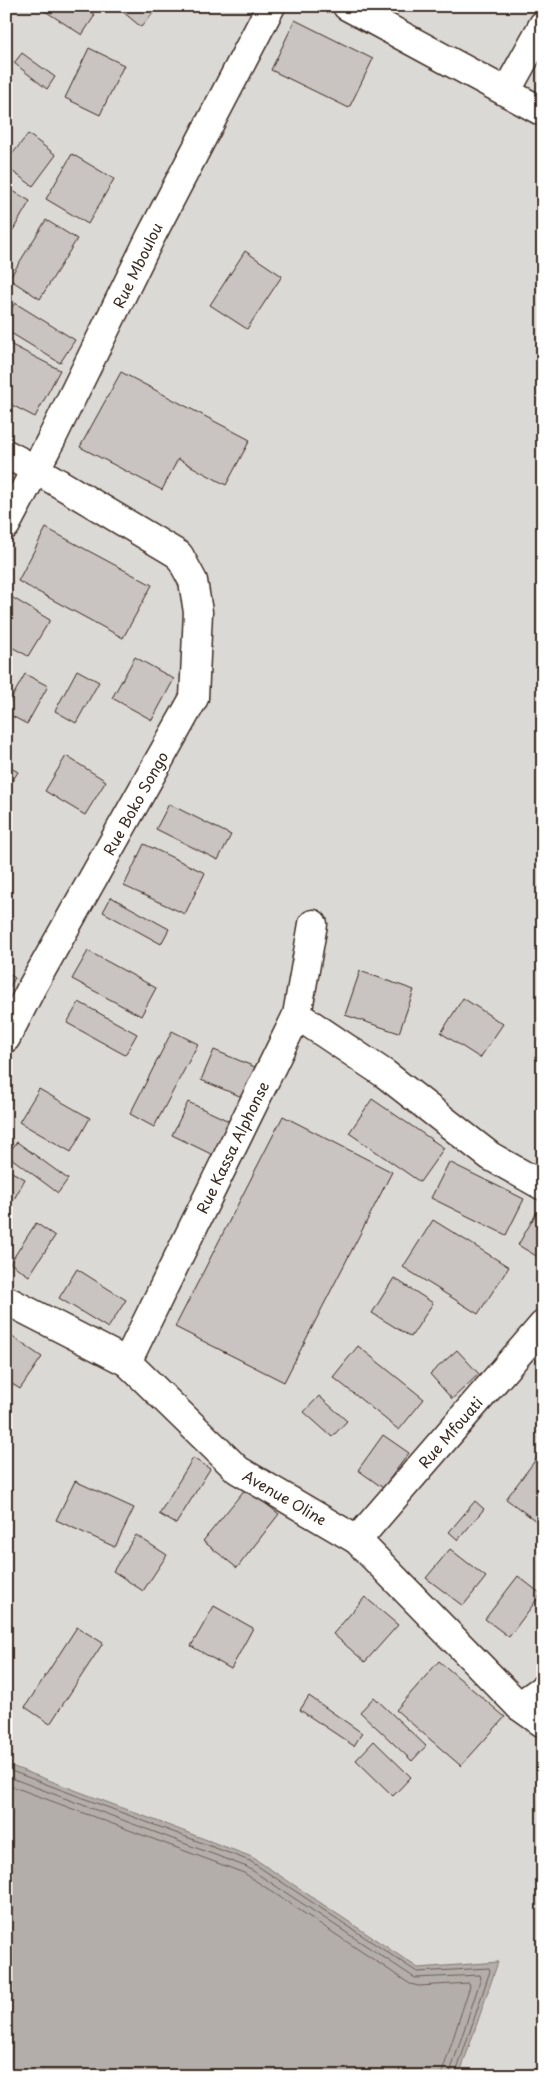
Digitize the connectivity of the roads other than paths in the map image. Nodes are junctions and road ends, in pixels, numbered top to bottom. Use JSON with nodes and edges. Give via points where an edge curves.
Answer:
{"nodes":[{"id":1,"x":271,"y":6,"type":"edge"},
{"id":2,"x":347,"y":6,"type":"edge"},
{"id":3,"x":543,"y":25,"type":"edge"},
{"id":4,"x":506,"y":92,"type":"junction"},
{"id":5,"x":543,"y":112,"type":"edge"},
{"id":6,"x":6,"y":454,"type":"edge"},
{"id":7,"x":35,"y":469,"type":"junction"},
{"id":8,"x":6,"y":525,"type":"edge"},
{"id":9,"x":313,"y":924,"type":"dead end"},
{"id":10,"x":297,"y":1015,"type":"junction"},
{"id":11,"x":6,"y":1038,"type":"edge"},
{"id":12,"x":543,"y":1186,"type":"edge"},
{"id":13,"x":6,"y":1300,"type":"edge"},
{"id":14,"x":543,"y":1325,"type":"edge"},
{"id":15,"x":128,"y":1362,"type":"junction"},
{"id":16,"x":357,"y":1540,"type":"junction"},
{"id":17,"x":543,"y":1689,"type":"edge"},
{"id":18,"x":519,"y":1706,"type":"junction"},
{"id":19,"x":543,"y":1723,"type":"edge"}],
"edges":[{"from":1,"to":7,"type":"street","name":"Rue Mboulou"},
{"from":2,"to":4,"type":"street"},
{"from":3,"to":4,"type":"street"},
{"from":4,"to":5,"type":"street"},
{"from":6,"to":7,"type":"street"},
{"from":7,"to":8,"type":"street","name":"Rue Mboulou"},
{"from":7,"to":11,"type":"street","name":"Rue Boko Songo","via":[[178,555],[193,581],[198,612],[194,698]]},
{"from":9,"to":10,"type":"street","name":"Rue Kassa Alphonse"},
{"from":10,"to":12,"type":"street","via":[[385,1074],[490,1156]]},
{"from":10,"to":15,"type":"street","name":"Rue Kassa Alphonse"},
{"from":13,"to":15,"type":"street","name":"Avenue Oline"},
{"from":14,"to":16,"type":"street","name":"Rue Mfouati"},
{"from":15,"to":16,"type":"street","name":"Avenue Oline","via":[[238,1470]]},
{"from":16,"to":18,"type":"street","name":"Avenue Oline"},
{"from":17,"to":18,"type":"street"},
{"from":18,"to":19,"type":"street","name":"Avenue Oline"}]}
